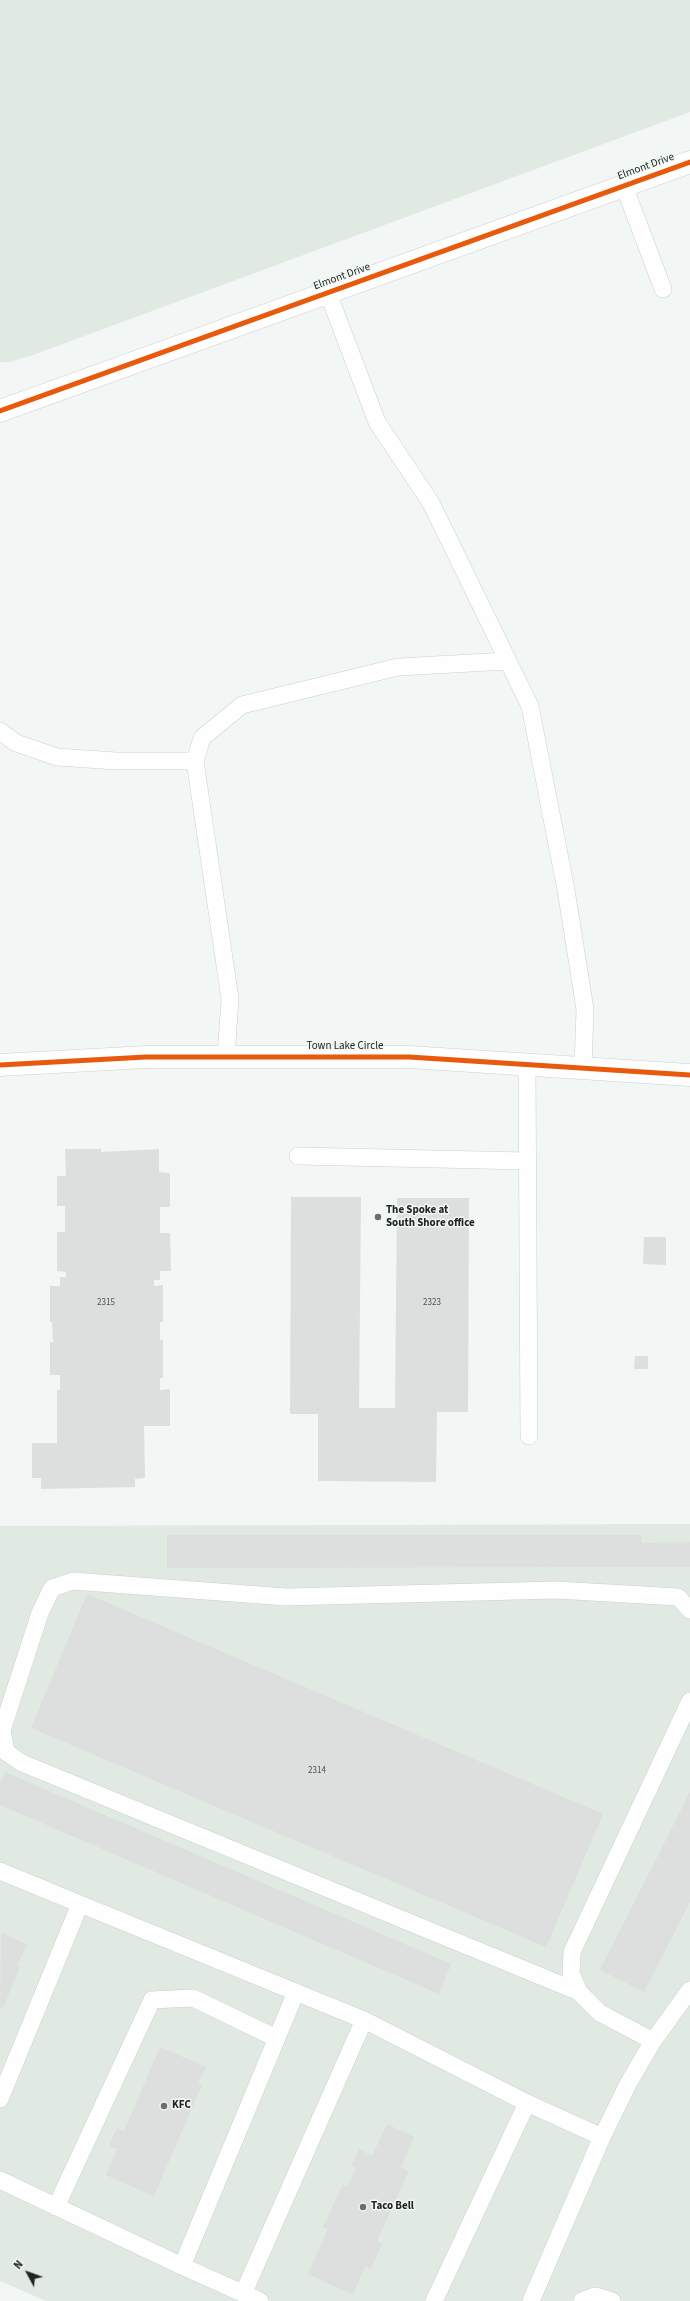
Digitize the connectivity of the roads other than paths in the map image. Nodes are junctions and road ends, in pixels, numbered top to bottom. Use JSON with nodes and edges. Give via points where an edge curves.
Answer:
{"nodes":[{"id":1,"x":690,"y":162,"type":"edge"},
{"id":2,"x":624,"y":186,"type":"junction"},
{"id":3,"x":663,"y":289,"type":"dead end"},
{"id":4,"x":328,"y":293,"type":"junction"},
{"id":5,"x":0,"y":412,"type":"edge"},
{"id":6,"x":508,"y":660,"type":"junction"},
{"id":7,"x":0,"y":731,"type":"edge"},
{"id":8,"x":195,"y":760,"type":"junction"},
{"id":9,"x":226,"y":1057,"type":"junction"},
{"id":10,"x":0,"y":1065,"type":"edge"},
{"id":11,"x":527,"y":1066,"type":"junction"},
{"id":12,"x":583,"y":1068,"type":"junction"},
{"id":13,"x":690,"y":1075,"type":"edge"},
{"id":14,"x":298,"y":1156,"type":"dead end"},
{"id":15,"x":527,"y":1161,"type":"junction"},
{"id":16,"x":529,"y":1436,"type":"dead end"},
{"id":17,"x":690,"y":1610,"type":"edge"},
{"id":18,"x":690,"y":1701,"type":"edge"},
{"id":19,"x":3,"y":1752,"type":"edge"},
{"id":20,"x":0,"y":1870,"type":"edge"},
{"id":21,"x":80,"y":1904,"type":"junction"},
{"id":22,"x":296,"y":1992,"type":"junction"},
{"id":23,"x":579,"y":1992,"type":"junction"},
{"id":24,"x":689,"y":1992,"type":"edge"},
{"id":25,"x":364,"y":2020,"type":"junction"},
{"id":26,"x":276,"y":2038,"type":"junction"},
{"id":27,"x":653,"y":2041,"type":"junction"},
{"id":28,"x":0,"y":2099,"type":"edge"},
{"id":29,"x":527,"y":2103,"type":"junction"},
{"id":30,"x":602,"y":2137,"type":"junction"},
{"id":31,"x":0,"y":2180,"type":"edge"},
{"id":32,"x":56,"y":2207,"type":"junction"},
{"id":33,"x":182,"y":2266,"type":"junction"},
{"id":34,"x":244,"y":2294,"type":"junction"},
{"id":35,"x":260,"y":2301,"type":"edge"},
{"id":36,"x":434,"y":2301,"type":"edge"},
{"id":37,"x":531,"y":2301,"type":"edge"},
{"id":38,"x":582,"y":2301,"type":"edge"},
{"id":39,"x":612,"y":2301,"type":"edge"}],
"edges":[{"from":1,"to":2,"type":"street","name":"Elmont Drive"},
{"from":2,"to":3,"type":"lane"},
{"from":2,"to":4,"type":"street","name":"Elmont Drive"},
{"from":4,"to":5,"type":"street","name":"Elmont Drive"},
{"from":4,"to":6,"type":"lane","via":[[377,422],[431,503]]},
{"from":6,"to":8,"type":"lane","via":[[398,666],[242,705],[202,738]]},
{"from":6,"to":12,"type":"lane","via":[[530,706],[566,890],[586,1009]]},
{"from":7,"to":8,"type":"lane","via":[[16,743],[57,757],[116,761]]},
{"from":8,"to":9,"type":"lane","via":[[230,999]]},
{"from":9,"to":10,"type":"street","name":"Town Lake Circle","via":[[146,1057]]},
{"from":9,"to":11,"type":"street","name":"Town Lake Circle","via":[[409,1057]]},
{"from":11,"to":12,"type":"street","name":"Town Lake Circle"},
{"from":11,"to":15,"type":"lane"},
{"from":12,"to":13,"type":"street","name":"Town Lake Circle"},
{"from":14,"to":15,"type":"lane"},
{"from":15,"to":16,"type":"lane"},
{"from":17,"to":19,"type":"lane","via":[[678,1597],[556,1590],[286,1597],[73,1581],[52,1588],[40,1613],[2,1730]]},
{"from":18,"to":23,"type":"lane","via":[[572,1952],[571,1973]]},
{"from":19,"to":23,"type":"lane","via":[[22,1763]]},
{"from":20,"to":21,"type":"lane"},
{"from":21,"to":22,"type":"lane"},
{"from":21,"to":28,"type":"lane"},
{"from":22,"to":25,"type":"lane"},
{"from":22,"to":26,"type":"lane"},
{"from":23,"to":27,"type":"lane","via":[[600,2013]]},
{"from":24,"to":27,"type":"lane"},
{"from":25,"to":29,"type":"lane"},
{"from":25,"to":34,"type":"lane"},
{"from":26,"to":32,"type":"lane","via":[[193,1998],[152,2000]]},
{"from":26,"to":33,"type":"lane"},
{"from":27,"to":30,"type":"lane"},
{"from":29,"to":30,"type":"lane"},
{"from":29,"to":36,"type":"lane"},
{"from":30,"to":37,"type":"lane"},
{"from":31,"to":32,"type":"lane"},
{"from":32,"to":33,"type":"lane"},
{"from":33,"to":34,"type":"lane"},
{"from":34,"to":35,"type":"lane"},
{"from":38,"to":39,"type":"lane","via":[[595,2296]]}]}
